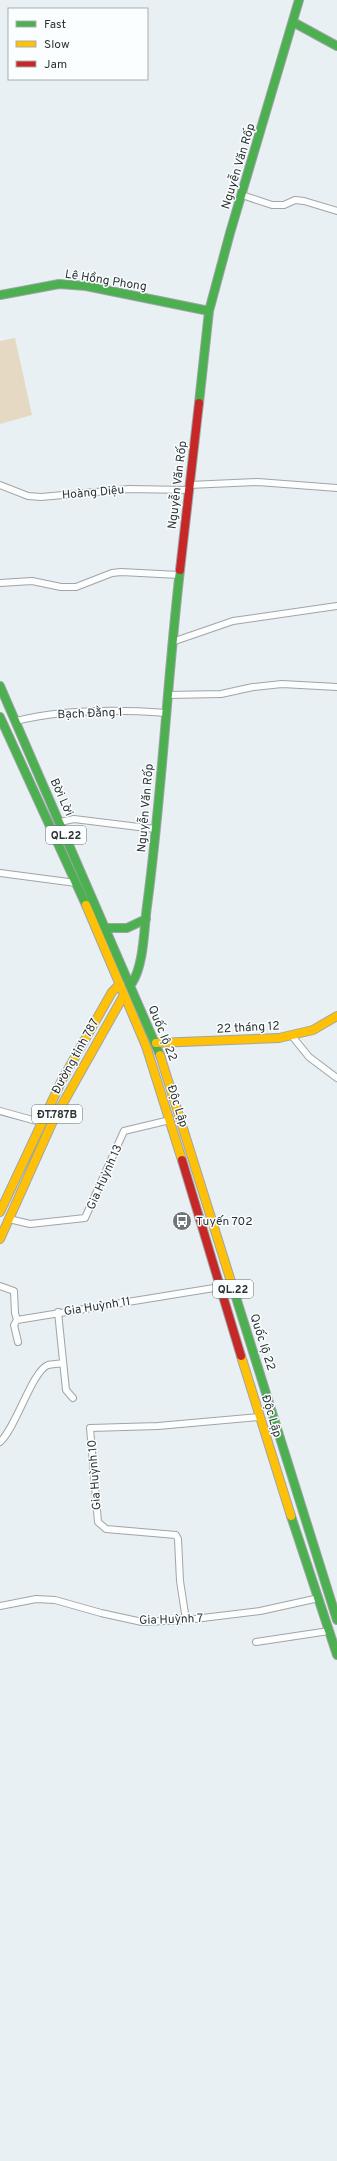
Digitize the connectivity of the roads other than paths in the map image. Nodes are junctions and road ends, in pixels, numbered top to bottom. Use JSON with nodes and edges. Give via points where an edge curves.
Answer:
{"nodes":[{"id":1,"x":299,"y":0,"type":"edge"},
{"id":2,"x":293,"y":22,"type":"junction"},
{"id":3,"x":337,"y":46,"type":"edge"},
{"id":4,"x":242,"y":195,"type":"junction"},
{"id":5,"x":337,"y":211,"type":"edge"},
{"id":6,"x":0,"y":295,"type":"edge"},
{"id":7,"x":209,"y":311,"type":"junction"},
{"id":8,"x":0,"y":485,"type":"edge"},
{"id":9,"x":188,"y":487,"type":"junction"},
{"id":10,"x":337,"y":488,"type":"edge"},
{"id":11,"x":179,"y":575,"type":"junction"},
{"id":12,"x":0,"y":583,"type":"edge"},
{"id":13,"x":337,"y":606,"type":"edge"},
{"id":14,"x":172,"y":642,"type":"junction"},
{"id":15,"x":0,"y":686,"type":"edge"},
{"id":16,"x":337,"y":687,"type":"edge"},
{"id":17,"x":168,"y":695,"type":"junction"},
{"id":18,"x":166,"y":713,"type":"junction"},
{"id":19,"x":0,"y":717,"type":"edge"},
{"id":20,"x":16,"y":721,"type":"junction"},
{"id":21,"x":60,"y":822,"type":"junction"},
{"id":22,"x":155,"y":829,"type":"junction"},
{"id":23,"x":0,"y":873,"type":"edge"},
{"id":24,"x":76,"y":884,"type":"junction"},
{"id":25,"x":146,"y":919,"type":"junction"},
{"id":26,"x":107,"y":928,"type":"junction"},
{"id":27,"x":120,"y":984,"type":"junction"},
{"id":28,"x":132,"y":984,"type":"junction"},
{"id":29,"x":124,"y":994,"type":"junction"},
{"id":30,"x":337,"y":1016,"type":"edge"},
{"id":31,"x":292,"y":1036,"type":"junction"},
{"id":32,"x":156,"y":1043,"type":"junction"},
{"id":33,"x":146,"y":1046,"type":"junction"},
{"id":34,"x":337,"y":1078,"type":"edge"},
{"id":35,"x":0,"y":1111,"type":"edge"},
{"id":36,"x":170,"y":1120,"type":"junction"},
{"id":37,"x":40,"y":1122,"type":"junction"},
{"id":38,"x":0,"y":1212,"type":"edge"},
{"id":39,"x":9,"y":1219,"type":"junction"},
{"id":40,"x":0,"y":1239,"type":"edge"},
{"id":41,"x":0,"y":1286,"type":"edge"},
{"id":42,"x":220,"y":1287,"type":"junction"},
{"id":43,"x":58,"y":1312,"type":"junction"},
{"id":44,"x":17,"y":1320,"type":"junction"},
{"id":45,"x":18,"y":1342,"type":"dead end"},
{"id":46,"x":63,"y":1363,"type":"junction"},
{"id":47,"x":73,"y":1398,"type":"dead end"},
{"id":48,"x":259,"y":1417,"type":"junction"},
{"id":49,"x":0,"y":1442,"type":"edge"},
{"id":50,"x":329,"y":1596,"type":"junction"},
{"id":51,"x":319,"y":1598,"type":"junction"},
{"id":52,"x":0,"y":1606,"type":"edge"},
{"id":53,"x":186,"y":1620,"type":"junction"},
{"id":54,"x":337,"y":1620,"type":"edge"},
{"id":55,"x":329,"y":1631,"type":"junction"},
{"id":56,"x":256,"y":1642,"type":"dead end"},
{"id":57,"x":337,"y":1655,"type":"edge"}],
"edges":[{"from":1,"to":2,"type":"main road","name":"Nguyễn Văn Rốp"},
{"from":2,"to":3,"type":"main road"},
{"from":2,"to":4,"type":"main road","name":"Nguyễn Văn Rốp"},
{"from":4,"to":5,"type":"street","via":[[272,205],[295,200]]},
{"from":4,"to":7,"type":"main road","name":"Nguyễn Văn Rốp"},
{"from":6,"to":7,"type":"main road","name":"Lê Hồng Phong","via":[[60,284],[86,286]]},
{"from":7,"to":9,"type":"main road","name":"Nguyễn Văn Rốp"},
{"from":8,"to":9,"type":"street","name":"Hoàng Diệu","via":[[28,496],[41,497],[129,488]]},
{"from":9,"to":10,"type":"street","name":"Hoàng Diệu","via":[[258,482]]},
{"from":9,"to":11,"type":"main road","name":"Nguyễn Văn Rốp"},
{"from":11,"to":12,"type":"street","via":[[121,572],[76,587],[61,587],[32,581]]},
{"from":11,"to":14,"type":"main road","name":"Nguyễn Văn Rốp"},
{"from":13,"to":14,"type":"street","via":[[233,621]]},
{"from":14,"to":17,"type":"main road","name":"Nguyễn Văn Rốp"},
{"from":15,"to":20,"type":"main road","name":"Bời Lời","number":"QL.22"},
{"from":16,"to":17,"type":"street","via":[[282,684],[221,694]]},
{"from":17,"to":18,"type":"main road","name":"Nguyễn Văn Rốp"},
{"from":18,"to":20,"type":"street","name":"Bạch Đằng 1","via":[[42,714]]},
{"from":18,"to":22,"type":"main road","name":"Nguyễn Văn Rốp"},
{"from":19,"to":24,"type":"main road","name":"Bời Lời","number":"QL.22"},
{"from":20,"to":21,"type":"main road","name":"Bời Lời","number":"QL.22"},
{"from":21,"to":22,"type":"street","via":[[74,819]]},
{"from":21,"to":26,"type":"main road","name":"Bời Lời","number":"QL.22"},
{"from":22,"to":25,"type":"main road","name":"Nguyễn Văn Rốp"},
{"from":23,"to":24,"type":"street"},
{"from":24,"to":27,"type":"main road","name":"Bời Lời","number":"QL.22"},
{"from":25,"to":26,"type":"main road","via":[[135,927],[123,930]]},
{"from":25,"to":28,"type":"main road","name":"Nguyễn Văn Rốp","via":[[136,977]]},
{"from":26,"to":28,"type":"main road","name":"Bời Lời","number":"QL.22"},
{"from":27,"to":28,"type":"main road"},
{"from":27,"to":29,"type":"main road","name":"Bời Lời","number":"QL.22"},
{"from":27,"to":37,"type":"main road","name":"Đường tỉnh 787","number":"ĐT.787B","via":[[112,992]]},
{"from":28,"to":29,"type":"main road","name":"Đường tỉnh 787"},
{"from":28,"to":32,"type":"main road","name":"Quốc lộ 22","number":"QL.22"},
{"from":29,"to":33,"type":"main road","name":"Quốc lộ 22","number":"QL.22"},
{"from":29,"to":39,"type":"main road","name":"Đường tỉnh 787","number":"ĐT.787B","via":[[62,1103]]},
{"from":30,"to":31,"type":"main road","name":"22 tháng 12","via":[[313,1030]]},
{"from":31,"to":32,"type":"main road","name":"22 tháng 12"},
{"from":31,"to":34,"type":"street","via":[[309,1057]]},
{"from":32,"to":33,"type":"main road","name":"22 tháng 12"},
{"from":32,"to":50,"type":"main road","name":"Quốc lộ 22","number":"QL.22"},
{"from":33,"to":36,"type":"main road","name":"Độc Lập","number":"QL.22"},
{"from":35,"to":37,"type":"street"},
{"from":36,"to":39,"type":"street","name":"Gia Huỳnh 13","via":[[124,1131],[85,1218],[30,1224]]},
{"from":36,"to":42,"type":"main road","name":"Độc Lập","number":"QL.22"},
{"from":37,"to":38,"type":"main road","name":"Đường tỉnh 787","number":"ĐT.787B"},
{"from":39,"to":40,"type":"main road","name":"Đường tỉnh 787","number":"ĐT.787B"},
{"from":41,"to":44,"type":"street","via":[[14,1291],[14,1313]]},
{"from":42,"to":43,"type":"street","name":"Gia Huỳnh 11"},
{"from":42,"to":48,"type":"main road","name":"Độc Lập","number":"QL.22"},
{"from":43,"to":44,"type":"street","name":"Gia Huỳnh 11"},
{"from":43,"to":46,"type":"street"},
{"from":44,"to":45,"type":"street","via":[[14,1325]]},
{"from":46,"to":47,"type":"street","via":[[66,1390]]},
{"from":46,"to":49,"type":"street","via":[[43,1369],[8,1434]]},
{"from":48,"to":51,"type":"main road","name":"Độc Lập","number":"QL.22"},
{"from":48,"to":53,"type":"street","name":"Gia Huỳnh 10","via":[[158,1426],[90,1428],[98,1522],[106,1529],[176,1535]]},
{"from":50,"to":51,"type":"main road"},
{"from":50,"to":54,"type":"main road","number":"QL.22"},
{"from":51,"to":53,"type":"street","name":"Gia Huỳnh 7","via":[[260,1610]]},
{"from":51,"to":55,"type":"main road","name":"Độc Lập","number":"QL.22"},
{"from":52,"to":53,"type":"street","name":"Gia Huỳnh 7","via":[[36,1599],[55,1600],[142,1622]]},
{"from":55,"to":56,"type":"street"},
{"from":55,"to":57,"type":"main road","name":"Độc Lập","number":"QL.22"}]}
